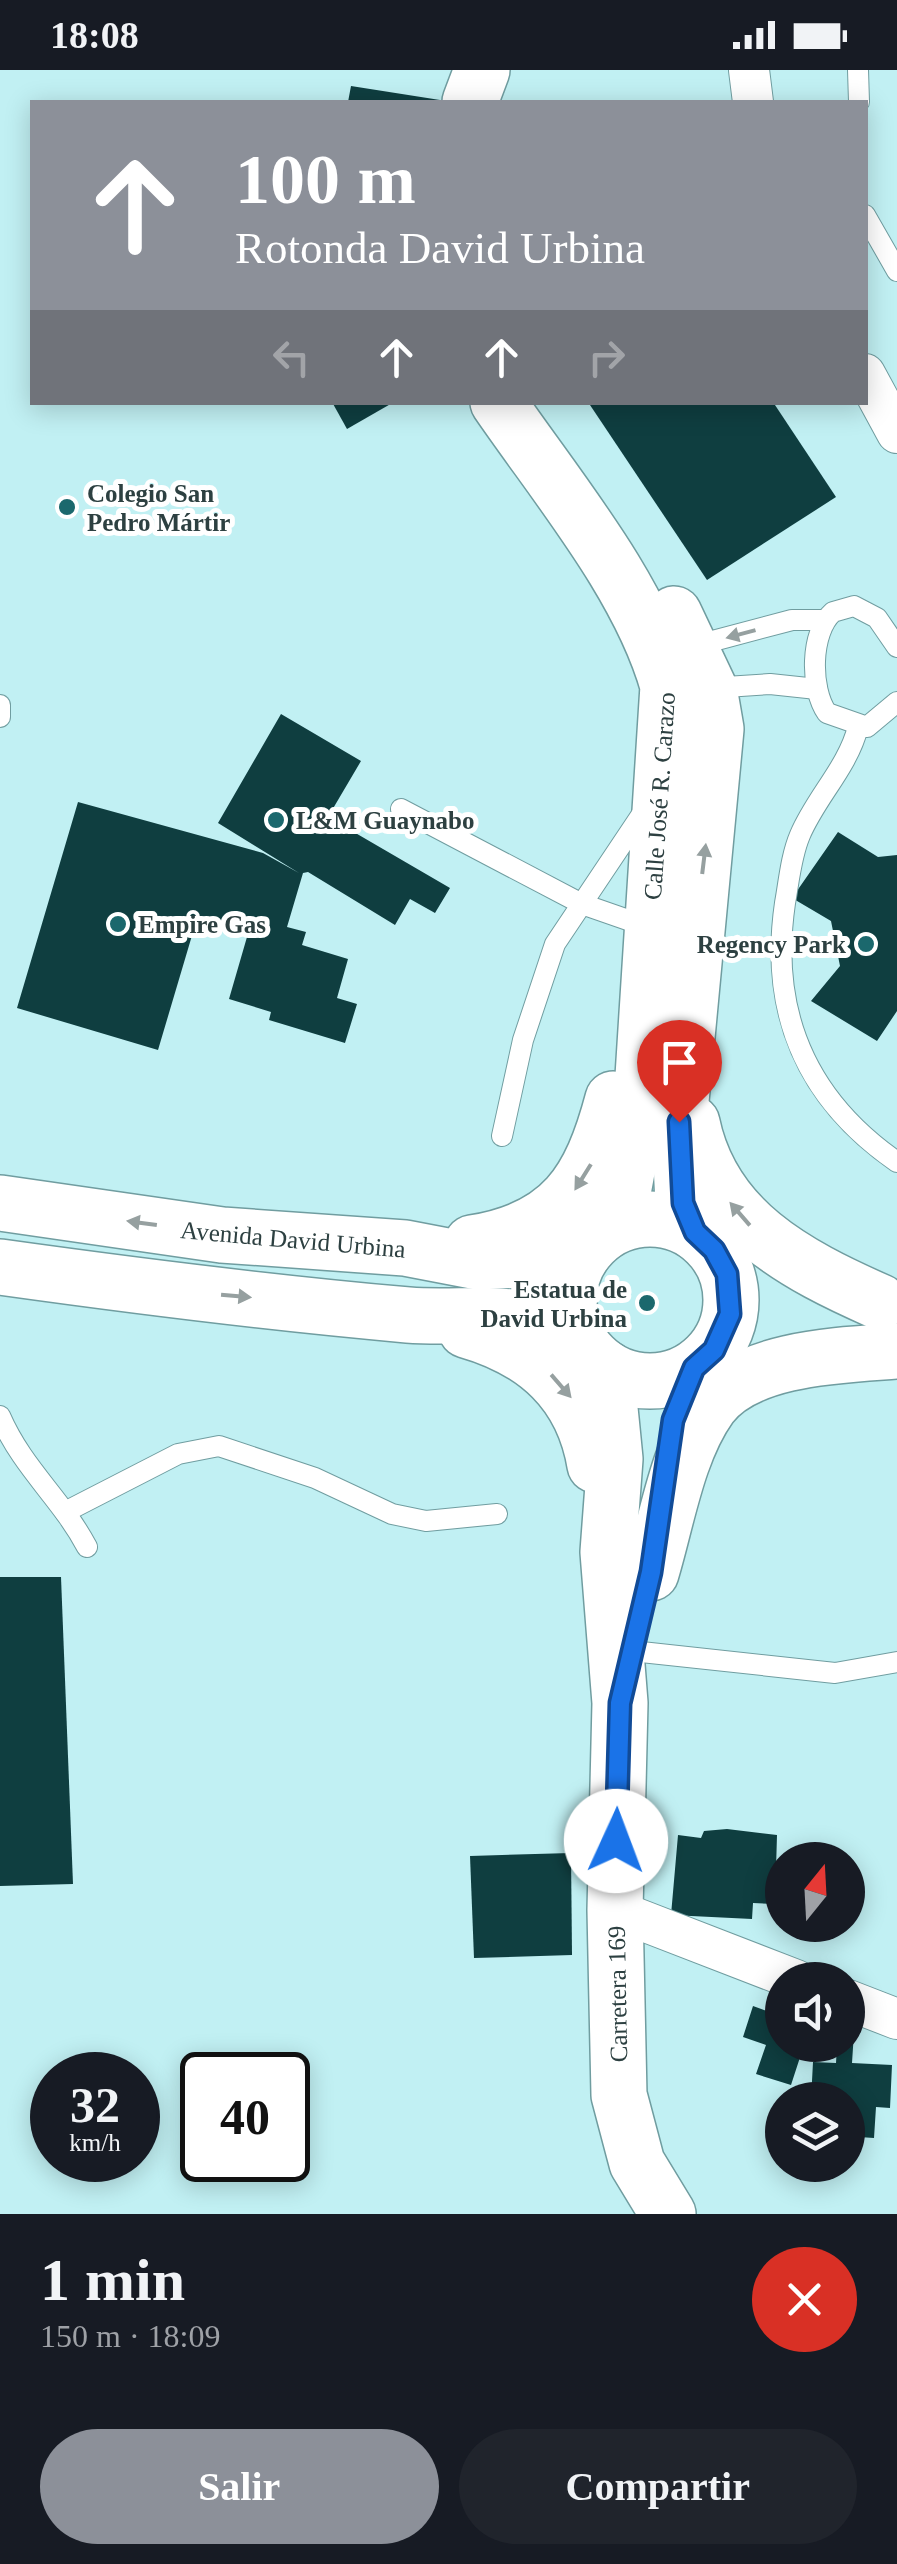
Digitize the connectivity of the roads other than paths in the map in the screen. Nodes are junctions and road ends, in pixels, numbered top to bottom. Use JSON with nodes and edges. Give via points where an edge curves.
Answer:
{"nodes":[{"id":1,"x":482,"y":70,"type":"edge"},
{"id":2,"x":749,"y":70,"type":"edge"},
{"id":3,"x":858,"y":70,"type":"edge"},
{"id":4,"x":471,"y":100,"type":"edge"},
{"id":5,"x":753,"y":100,"type":"edge"},
{"id":6,"x":859,"y":100,"type":"edge"},
{"id":7,"x":868,"y":221,"type":"edge"},
{"id":8,"x":897,"y":271,"type":"edge"},
{"id":9,"x":868,"y":380,"type":"edge"},
{"id":10,"x":500,"y":405,"type":"edge"},
{"id":11,"x":538,"y":405,"type":"edge"},
{"id":12,"x":897,"y":434,"type":"edge"},
{"id":13,"x":824,"y":620,"type":"junction"},
{"id":14,"x":897,"y":646,"type":"edge"},
{"id":15,"x":683,"y":671,"type":"junction"},
{"id":16,"x":817,"y":688,"type":"junction"},
{"id":17,"x":897,"y":702,"type":"edge"},
{"id":18,"x":0,"y":705,"type":"edge"},
{"id":19,"x":0,"y":717,"type":"edge"},
{"id":20,"x":858,"y":727,"type":"junction"},
{"id":21,"x":664,"y":774,"type":"junction"},
{"id":22,"x":400,"y":809,"type":"dead end"},
{"id":23,"x":582,"y":904,"type":"junction"},
{"id":24,"x":673,"y":930,"type":"junction"},
{"id":25,"x":648,"y":986,"type":"junction"},
{"id":26,"x":682,"y":1077,"type":"junction"},
{"id":27,"x":502,"y":1136,"type":"dead end"},
{"id":28,"x":897,"y":1162,"type":"edge"},
{"id":29,"x":0,"y":1203,"type":"edge"},
{"id":30,"x":596,"y":1241,"type":"junction"},
{"id":31,"x":704,"y":1241,"type":"junction"},
{"id":32,"x":405,"y":1248,"type":"junction"},
{"id":33,"x":0,"y":1267,"type":"edge"},
{"id":34,"x":412,"y":1315,"type":"junction"},
{"id":35,"x":893,"y":1326,"type":"edge"},
{"id":36,"x":592,"y":1353,"type":"junction"},
{"id":37,"x":704,"y":1359,"type":"junction"},
{"id":38,"x":0,"y":1416,"type":"edge"},
{"id":39,"x":65,"y":1512,"type":"junction"},
{"id":40,"x":497,"y":1514,"type":"dead end"},
{"id":41,"x":87,"y":1547,"type":"dead end"},
{"id":42,"x":630,"y":1562,"type":"junction"},
{"id":43,"x":632,"y":1651,"type":"junction"},
{"id":44,"x":897,"y":1662,"type":"edge"},
{"id":45,"x":620,"y":1729,"type":"junction"},
{"id":46,"x":615,"y":1910,"type":"junction"},
{"id":47,"x":765,"y":1968,"type":"edge"},
{"id":48,"x":865,"y":2007,"type":"edge"},
{"id":49,"x":897,"y":2019,"type":"edge"},
{"id":50,"x":668,"y":2214,"type":"edge"}],
"edges":[{"from":1,"to":4,"type":"street"},
{"from":2,"to":5,"type":"street"},
{"from":3,"to":6,"type":"lane"},
{"from":7,"to":8,"type":"lane"},
{"from":9,"to":12,"type":"street"},
{"from":10,"to":15,"type":"street","name":"Calle José R. Carazo"},
{"from":11,"to":15,"type":"street","name":"Calle José R. Carazo","via":[[636,546]]},
{"from":13,"to":14,"type":"lane","via":[[844,608],[866,609]]},
{"from":13,"to":15,"type":"lane","one_way":true,"via":[[792,620]]},
{"from":13,"to":16,"type":"lane"},
{"from":15,"to":16,"type":"lane"},
{"from":15,"to":21,"type":"street","name":"Calle José R. Carazo"},
{"from":24,"to":15,"type":"street","name":"Calle José R. Carazo","one_way":true,"via":[[714,756]]},
{"from":16,"to":20,"type":"lane","via":[[826,713]]},
{"from":17,"to":20,"type":"lane","via":[[875,724]]},
{"from":18,"to":19,"type":"lane"},
{"from":20,"to":28,"type":"lane","via":[[852,749],[800,835],[780,973],[788,1017],[820,1085],[844,1121]]},
{"from":21,"to":23,"type":"lane"},
{"from":21,"to":24,"type":"street","name":"Calle José R. Carazo"},
{"from":22,"to":23,"type":"lane"},
{"from":23,"to":24,"type":"lane"},
{"from":23,"to":27,"type":"lane","via":[[555,944],[523,1040]]},
{"from":24,"to":25,"type":"street","name":"Calle José R. Carazo"},
{"from":24,"to":26,"type":"street","name":"Calle José R. Carazo"},
{"from":25,"to":30,"type":"street","name":"Calle José R. Carazo","via":[[642,1092],[622,1198]]},
{"from":25,"to":32,"type":"street","one_way":true,"via":[[594,1158],[566,1202],[544,1220],[491,1240]]},
{"from":26,"to":31,"type":"street","name":"Calle José R. Carazo","via":[[678,1166],[683,1203]]},
{"from":35,"to":26,"type":"street","one_way":true,"via":[[762,1238],[734,1208],[698,1151]]},
{"from":32,"to":29,"type":"street","name":"Avenida David Urbina","one_way":true,"via":[[222,1235]]},
{"from":30,"to":31,"type":"street","via":[[643,1219],[670,1222]]},
{"from":30,"to":32,"type":"street","name":"Avenida David Urbina","via":[[544,1259],[478,1262]]},
{"from":30,"to":36,"type":"street","via":[[570,1286],[570,1313]]},
{"from":31,"to":35,"type":"street","via":[[796,1297]]},
{"from":31,"to":37,"type":"street","via":[[727,1274],[732,1300],[727,1326]]},
{"from":33,"to":34,"type":"street","one_way":true},
{"from":34,"to":36,"type":"street","via":[[478,1312],[533,1320]]},
{"from":34,"to":42,"type":"street","one_way":true,"via":[[501,1343],[559,1380],[586,1430]]},
{"from":35,"to":37,"type":"street","via":[[806,1336]]},
{"from":35,"to":42,"type":"street","via":[[778,1366],[712,1404]]},
{"from":36,"to":37,"type":"street","via":[[643,1381],[670,1378]]},
{"from":36,"to":42,"type":"street","name":"Carretera 169"},
{"from":37,"to":42,"type":"street","name":"Carretera 169","via":[[673,1420]]},
{"from":38,"to":39,"type":"lane","via":[[16,1454]]},
{"from":39,"to":40,"type":"lane","via":[[178,1454],[219,1446],[392,1514],[426,1522]]},
{"from":39,"to":41,"type":"lane"},
{"from":42,"to":43,"type":"street","name":"Carretera 169"},
{"from":42,"to":45,"type":"street","name":"Carretera 169"},
{"from":43,"to":44,"type":"lane","via":[[835,1673]]},
{"from":43,"to":45,"type":"street","name":"Carretera 169"},
{"from":45,"to":46,"type":"street","name":"Carretera 169"},
{"from":46,"to":47,"type":"street"},
{"from":46,"to":50,"type":"street","name":"Carretera 169","via":[[619,2095],[638,2163]]},
{"from":48,"to":49,"type":"street"}]}
